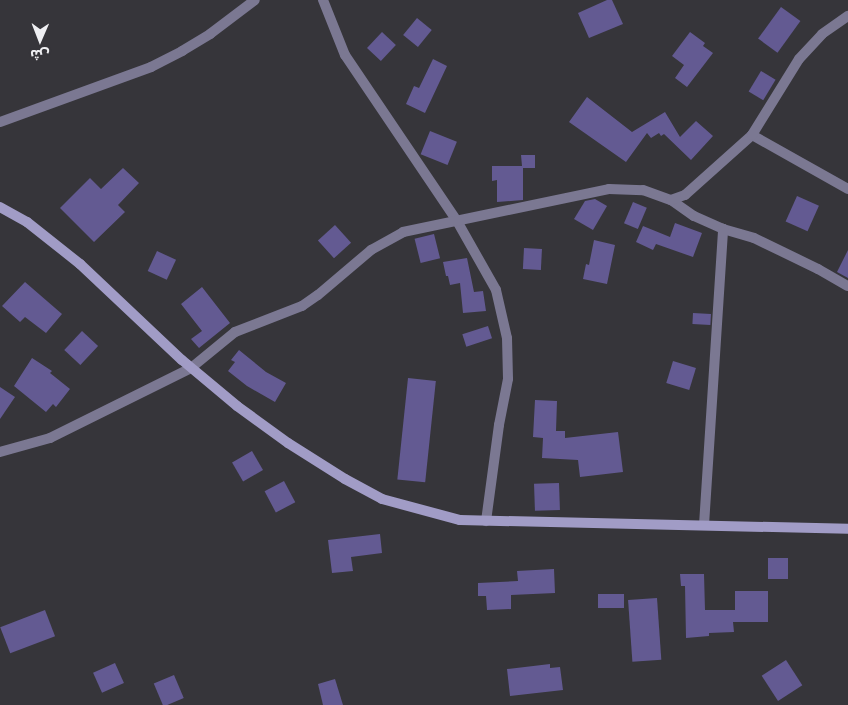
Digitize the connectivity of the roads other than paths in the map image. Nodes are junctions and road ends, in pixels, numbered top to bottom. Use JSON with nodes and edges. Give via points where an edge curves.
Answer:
{"nodes":[{"id":1,"x":255,"y":0,"type":"edge"},
{"id":2,"x":323,"y":0,"type":"edge"},
{"id":3,"x":848,"y":16,"type":"edge"},
{"id":4,"x":0,"y":122,"type":"edge"},
{"id":5,"x":752,"y":135,"type":"junction"},
{"id":6,"x":848,"y":189,"type":"edge"},
{"id":7,"x":671,"y":200,"type":"junction"},
{"id":8,"x":0,"y":207,"type":"edge"},
{"id":9,"x":457,"y":221,"type":"junction"},
{"id":10,"x":723,"y":229,"type":"junction"},
{"id":11,"x":848,"y":286,"type":"edge"},
{"id":12,"x":191,"y":368,"type":"junction"},
{"id":13,"x":0,"y":452,"type":"edge"},
{"id":14,"x":486,"y":521,"type":"junction"},
{"id":15,"x":704,"y":525,"type":"junction"},
{"id":16,"x":848,"y":529,"type":"edge"}],
"edges":[{"from":1,"to":4,"type":"street","via":[[210,34],[151,67]]},
{"from":2,"to":9,"type":"street","via":[[345,54]]},
{"from":3,"to":5,"type":"street","via":[[822,34],[799,58]]},
{"from":5,"to":6,"type":"street"},
{"from":5,"to":7,"type":"street","via":[[686,195]]},
{"from":7,"to":9,"type":"street","via":[[643,190],[609,190]]},
{"from":7,"to":10,"type":"street","via":[[694,216]]},
{"from":8,"to":12,"type":"street","via":[[27,222],[80,264]]},
{"from":9,"to":12,"type":"street","via":[[402,232],[385,240],[302,306],[235,332]]},
{"from":9,"to":14,"type":"street","via":[[496,290],[507,338],[508,379]]},
{"from":10,"to":11,"type":"street","via":[[754,238]]},
{"from":10,"to":15,"type":"street"},
{"from":12,"to":13,"type":"street","via":[[50,438]]},
{"from":12,"to":14,"type":"street","via":[[288,443],[382,499],[460,520]]},
{"from":14,"to":15,"type":"street"},
{"from":15,"to":16,"type":"street"}]}
